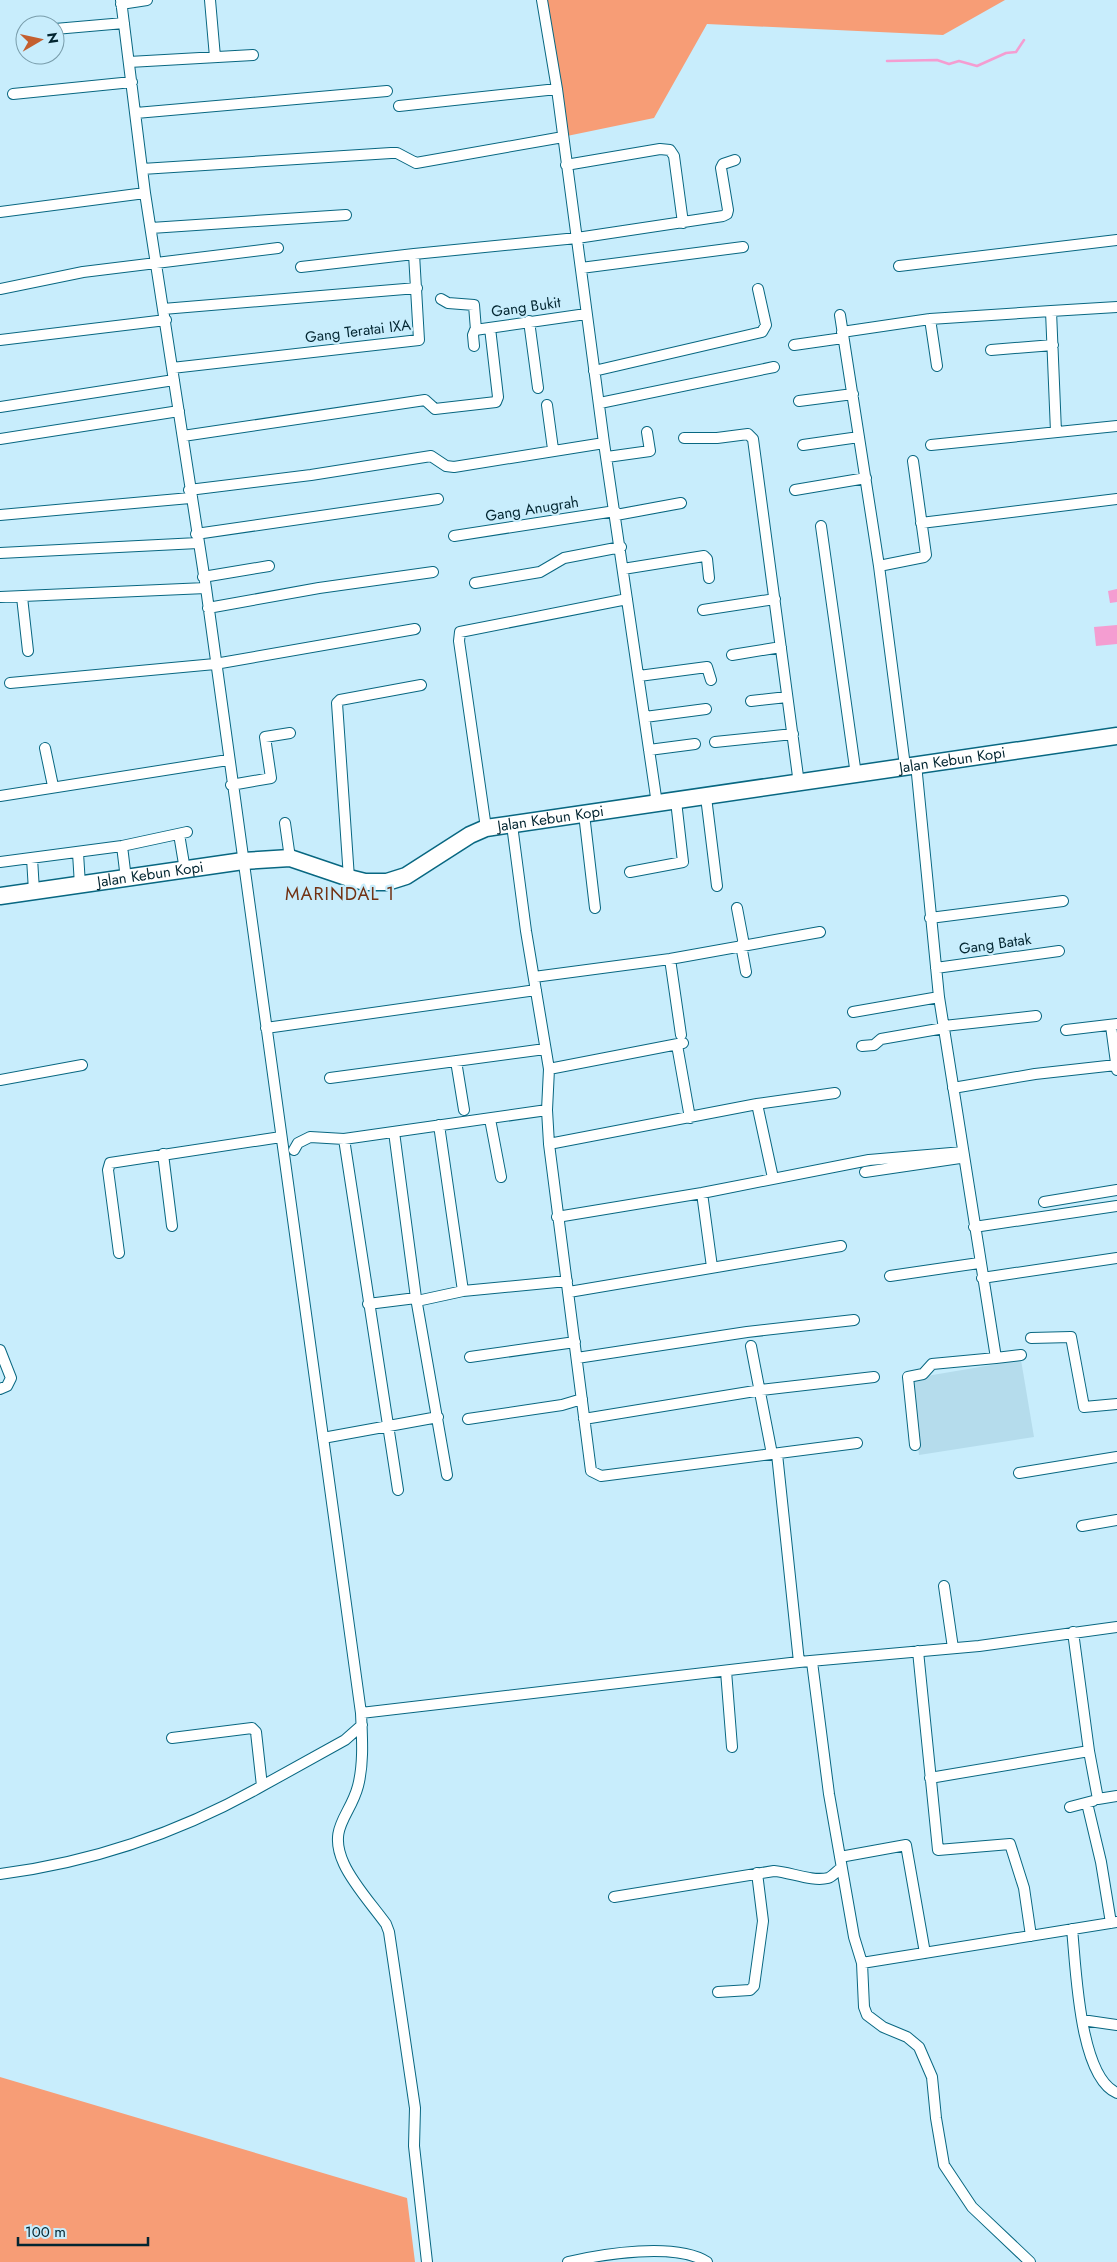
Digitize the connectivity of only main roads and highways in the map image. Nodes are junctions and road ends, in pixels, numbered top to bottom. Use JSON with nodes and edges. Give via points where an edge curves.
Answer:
{"nodes":[{"id":1,"x":1117,"y":736,"type":"edge"},
{"id":2,"x":0,"y":896,"type":"edge"}],
"edges":[{"from":1,"to":2,"type":"main road","name":"Jalan Kebun Kopi","via":[[486,828],[406,876],[387,882],[349,878],[290,858],[243,861]]}]}
